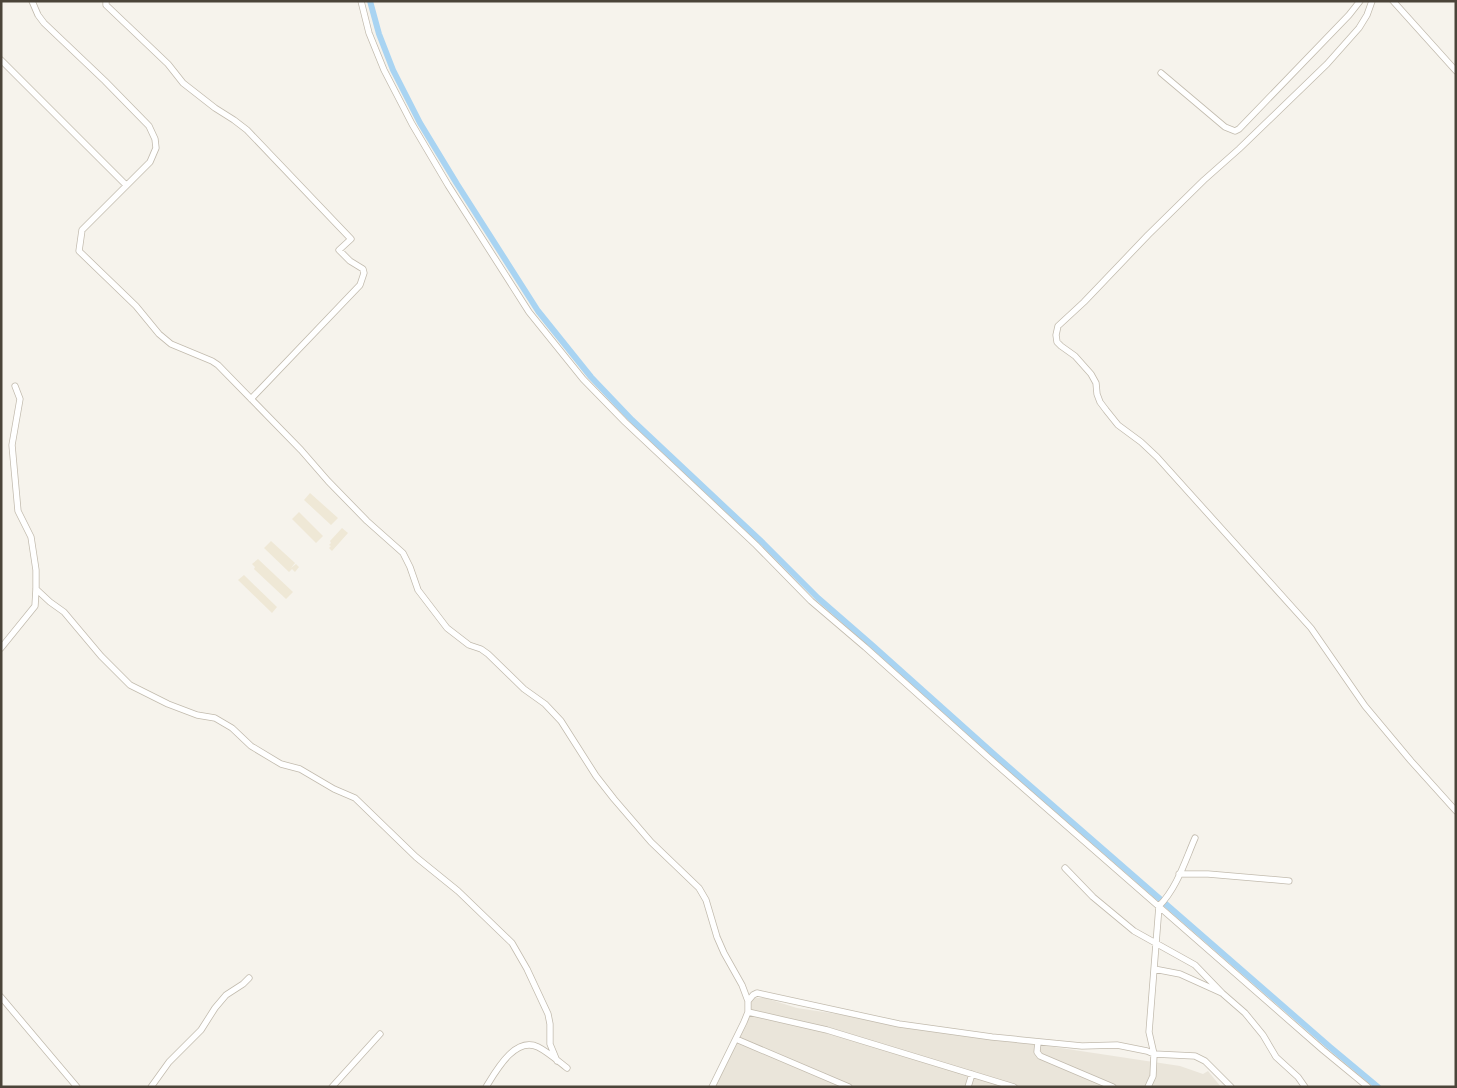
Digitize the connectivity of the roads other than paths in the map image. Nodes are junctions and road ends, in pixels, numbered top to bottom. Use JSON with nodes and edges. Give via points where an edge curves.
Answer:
{"nodes":[{"id":1,"x":32,"y":1,"type":"edge"},
{"id":2,"x":106,"y":1,"type":"edge"},
{"id":3,"x":361,"y":1,"type":"edge"},
{"id":4,"x":1360,"y":1,"type":"edge"},
{"id":5,"x":1372,"y":1,"type":"edge"},
{"id":6,"x":1393,"y":1,"type":"edge"},
{"id":7,"x":1,"y":60,"type":"edge"},
{"id":8,"x":1456,"y":71,"type":"edge"},
{"id":9,"x":1161,"y":73,"type":"dead end"},
{"id":10,"x":126,"y":186,"type":"junction"},
{"id":11,"x":15,"y":386,"type":"dead end"},
{"id":12,"x":251,"y":399,"type":"junction"},
{"id":13,"x":36,"y":589,"type":"junction"},
{"id":14,"x":1,"y":648,"type":"edge"},
{"id":15,"x":1456,"y":811,"type":"edge"},
{"id":16,"x":1195,"y":838,"type":"dead end"},
{"id":17,"x":1065,"y":868,"type":"dead end"},
{"id":18,"x":1179,"y":874,"type":"junction"},
{"id":19,"x":1289,"y":881,"type":"dead end"},
{"id":20,"x":1159,"y":906,"type":"junction"},
{"id":21,"x":1156,"y":942,"type":"junction"},
{"id":22,"x":1154,"y":969,"type":"junction"},
{"id":23,"x":249,"y":978,"type":"dead end"},
{"id":24,"x":1222,"y":993,"type":"junction"},
{"id":25,"x":1,"y":997,"type":"edge"},
{"id":26,"x":748,"y":1000,"type":"junction"},
{"id":27,"x":748,"y":1012,"type":"junction"},
{"id":28,"x":380,"y":1034,"type":"dead end"},
{"id":29,"x":736,"y":1039,"type":"junction"},
{"id":30,"x":1038,"y":1042,"type":"junction"},
{"id":31,"x":1154,"y":1054,"type":"junction"},
{"id":32,"x":558,"y":1061,"type":"junction"},
{"id":33,"x":567,"y":1068,"type":"dead end"},
{"id":34,"x":972,"y":1074,"type":"junction"},
{"id":35,"x":77,"y":1087,"type":"edge"},
{"id":36,"x":151,"y":1087,"type":"edge"},
{"id":37,"x":332,"y":1087,"type":"edge"},
{"id":38,"x":486,"y":1087,"type":"edge"},
{"id":39,"x":712,"y":1087,"type":"edge"},
{"id":40,"x":849,"y":1087,"type":"edge"},
{"id":41,"x":968,"y":1087,"type":"edge"},
{"id":42,"x":1014,"y":1087,"type":"edge"},
{"id":43,"x":1113,"y":1087,"type":"edge"},
{"id":44,"x":1148,"y":1087,"type":"edge"},
{"id":45,"x":1231,"y":1087,"type":"edge"},
{"id":46,"x":1305,"y":1087,"type":"edge"},
{"id":47,"x":1368,"y":1087,"type":"edge"}],
"edges":[{"from":1,"to":10,"type":"street","via":[[44,24],[149,126],[155,139],[153,156]]},
{"from":2,"to":12,"type":"street","via":[[106,5],[168,64],[183,83],[247,130],[351,239],[339,250],[363,268],[360,286]]},
{"from":3,"to":20,"type":"street","via":[[369,33],[384,70],[412,124],[529,312],[583,379],[811,601]]},
{"from":4,"to":9,"type":"street","via":[[1235,131],[1224,127]]},
{"from":5,"to":15,"type":"street","via":[[1363,22],[1344,45],[1061,323],[1056,338],[1091,374],[1100,402],[1112,418],[1157,457],[1305,622],[1365,706]]},
{"from":6,"to":8,"type":"street"},
{"from":7,"to":10,"type":"street"},
{"from":10,"to":12,"type":"street","via":[[82,230],[80,251],[136,306],[159,334],[171,344],[218,365]]},
{"from":11,"to":13,"type":"street","via":[[20,399],[12,445],[18,511],[30,537]]},
{"from":12,"to":26,"type":"street","via":[[341,494],[404,554],[418,590],[447,628],[469,645],[488,654],[561,721],[614,799],[650,842],[699,888],[724,953]]},
{"from":13,"to":14,"type":"street","via":[[35,606]]},
{"from":13,"to":32,"type":"street","via":[[64,612],[130,685],[196,715],[215,718],[281,764],[300,769],[355,798],[416,857],[458,890],[512,943],[548,1014],[550,1044]]},
{"from":16,"to":18,"type":"street"},
{"from":17,"to":21,"type":"street","via":[[1093,897],[1134,930]]},
{"from":18,"to":19,"type":"street"},
{"from":18,"to":20,"type":"street"},
{"from":20,"to":21,"type":"street"},
{"from":20,"to":47,"type":"street"},
{"from":21,"to":22,"type":"street"},
{"from":21,"to":24,"type":"street","via":[[1195,965]]},
{"from":22,"to":24,"type":"street","via":[[1180,974]]},
{"from":22,"to":31,"type":"street","via":[[1149,1032]]},
{"from":23,"to":36,"type":"street","via":[[214,1008],[201,1030],[169,1062]]},
{"from":24,"to":46,"type":"street","via":[[1245,1013],[1276,1056]]},
{"from":25,"to":35,"type":"street"},
{"from":26,"to":27,"type":"street"},
{"from":26,"to":30,"type":"street","via":[[757,993],[899,1024]]},
{"from":27,"to":29,"type":"street"},
{"from":27,"to":34,"type":"street","via":[[826,1030]]},
{"from":28,"to":37,"type":"street"},
{"from":29,"to":39,"type":"street"},
{"from":29,"to":40,"type":"street"},
{"from":30,"to":31,"type":"street","via":[[1117,1046]]},
{"from":30,"to":43,"type":"street","via":[[1040,1056]]},
{"from":31,"to":44,"type":"street","via":[[1153,1076]]},
{"from":31,"to":45,"type":"street","via":[[1201,1058]]},
{"from":32,"to":33,"type":"street"},
{"from":32,"to":38,"type":"street","via":[[537,1046],[518,1047],[507,1056]]},
{"from":34,"to":41,"type":"street"},
{"from":34,"to":42,"type":"street"}]}
